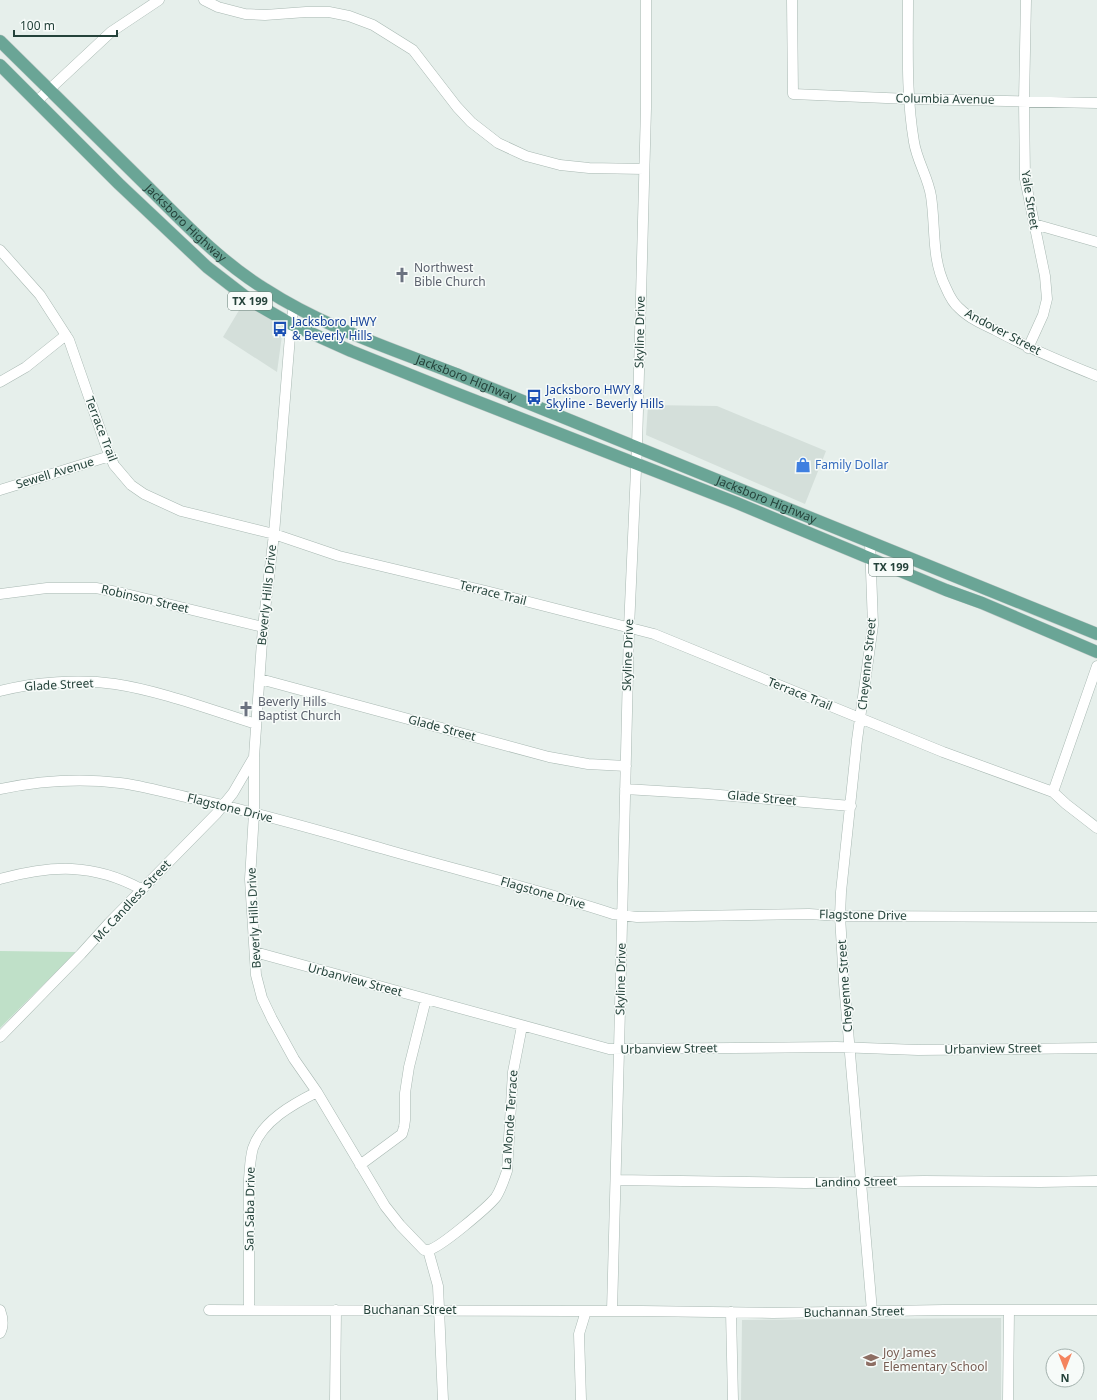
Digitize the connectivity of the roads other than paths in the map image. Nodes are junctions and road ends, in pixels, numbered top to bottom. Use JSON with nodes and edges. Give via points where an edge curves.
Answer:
{"nodes":[{"id":1,"x":158,"y":0,"type":"edge"},
{"id":2,"x":204,"y":0,"type":"edge"},
{"id":3,"x":646,"y":0,"type":"edge"},
{"id":4,"x":792,"y":0,"type":"edge"},
{"id":5,"x":908,"y":0,"type":"edge"},
{"id":6,"x":1026,"y":0,"type":"edge"},
{"id":7,"x":0,"y":41,"type":"edge"},
{"id":8,"x":0,"y":65,"type":"edge"},
{"id":9,"x":50,"y":90,"type":"junction"},
{"id":10,"x":910,"y":99,"type":"junction"},
{"id":11,"x":37,"y":101,"type":"junction"},
{"id":12,"x":1024,"y":101,"type":"junction"},
{"id":13,"x":1097,"y":103,"type":"edge"},
{"id":14,"x":644,"y":169,"type":"junction"},
{"id":15,"x":1034,"y":224,"type":"junction"},
{"id":16,"x":1097,"y":242,"type":"edge"},
{"id":17,"x":0,"y":250,"type":"edge"},
{"id":18,"x":294,"y":306,"type":"junction"},
{"id":19,"x":291,"y":324,"type":"junction"},
{"id":20,"x":66,"y":335,"type":"junction"},
{"id":21,"x":1028,"y":348,"type":"junction"},
{"id":22,"x":461,"y":376,"type":"junction"},
{"id":23,"x":1097,"y":376,"type":"edge"},
{"id":24,"x":0,"y":382,"type":"edge"},
{"id":25,"x":453,"y":392,"type":"junction"},
{"id":26,"x":637,"y":447,"type":"junction"},
{"id":27,"x":110,"y":456,"type":"junction"},
{"id":28,"x":637,"y":463,"type":"junction"},
{"id":29,"x":0,"y":490,"type":"edge"},
{"id":30,"x":274,"y":534,"type":"junction"},
{"id":31,"x":870,"y":542,"type":"junction"},
{"id":32,"x":871,"y":559,"type":"junction"},
{"id":33,"x":974,"y":585,"type":"junction"},
{"id":34,"x":0,"y":594,"type":"edge"},
{"id":35,"x":969,"y":598,"type":"junction"},
{"id":36,"x":263,"y":627,"type":"junction"},
{"id":37,"x":628,"y":628,"type":"junction"},
{"id":38,"x":1097,"y":634,"type":"edge"},
{"id":39,"x":1097,"y":652,"type":"edge"},
{"id":40,"x":1097,"y":666,"type":"edge"},
{"id":41,"x":260,"y":679,"type":"junction"},
{"id":42,"x":0,"y":691,"type":"edge"},
{"id":43,"x":860,"y":719,"type":"junction"},
{"id":44,"x":256,"y":724,"type":"junction"},
{"id":45,"x":254,"y":757,"type":"junction"},
{"id":46,"x":626,"y":766,"type":"junction"},
{"id":47,"x":625,"y":788,"type":"junction"},
{"id":48,"x":0,"y":789,"type":"edge"},
{"id":49,"x":1053,"y":792,"type":"junction"},
{"id":50,"x":223,"y":805,"type":"junction"},
{"id":51,"x":851,"y":806,"type":"junction"},
{"id":52,"x":254,"y":813,"type":"junction"},
{"id":53,"x":1097,"y":828,"type":"edge"},
{"id":54,"x":0,"y":879,"type":"edge"},
{"id":55,"x":141,"y":889,"type":"junction"},
{"id":56,"x":623,"y":915,"type":"junction"},
{"id":57,"x":840,"y":916,"type":"junction"},
{"id":58,"x":1097,"y":916,"type":"edge"},
{"id":59,"x":255,"y":952,"type":"junction"},
{"id":60,"x":426,"y":999,"type":"junction"},
{"id":61,"x":522,"y":1026,"type":"junction"},
{"id":62,"x":0,"y":1037,"type":"edge"},
{"id":63,"x":850,"y":1048,"type":"junction"},
{"id":64,"x":1097,"y":1048,"type":"edge"},
{"id":65,"x":620,"y":1050,"type":"junction"},
{"id":66,"x":317,"y":1092,"type":"junction"},
{"id":67,"x":360,"y":1165,"type":"junction"},
{"id":68,"x":616,"y":1180,"type":"junction"},
{"id":69,"x":1097,"y":1181,"type":"edge"},
{"id":70,"x":861,"y":1182,"type":"junction"},
{"id":71,"x":428,"y":1250,"type":"junction"},
{"id":72,"x":209,"y":1310,"type":"dead end"},
{"id":73,"x":249,"y":1310,"type":"junction"},
{"id":74,"x":336,"y":1310,"type":"junction"},
{"id":75,"x":440,"y":1310,"type":"junction"},
{"id":76,"x":1008,"y":1310,"type":"junction"},
{"id":77,"x":1097,"y":1310,"type":"edge"},
{"id":78,"x":586,"y":1311,"type":"junction"},
{"id":79,"x":612,"y":1311,"type":"junction"},
{"id":80,"x":872,"y":1311,"type":"junction"},
{"id":81,"x":1,"y":1312,"type":"edge"},
{"id":82,"x":731,"y":1312,"type":"junction"},
{"id":83,"x":0,"y":1333,"type":"edge"},
{"id":84,"x":336,"y":1400,"type":"edge"},
{"id":85,"x":443,"y":1400,"type":"edge"},
{"id":86,"x":581,"y":1400,"type":"edge"},
{"id":87,"x":733,"y":1400,"type":"edge"},
{"id":88,"x":1008,"y":1400,"type":"edge"}],
"edges":[{"from":1,"to":9,"type":"street","via":[[111,32]]},
{"from":2,"to":14,"type":"street","via":[[244,14],[329,12],[372,24],[413,50],[470,122],[498,143],[526,156],[560,165]]},
{"from":3,"to":14,"type":"street","name":"Skyline Drive"},
{"from":4,"to":10,"type":"street","name":"Columbia Avenue","via":[[793,94]]},
{"from":5,"to":10,"type":"street","name":"Andover Street"},
{"from":6,"to":12,"type":"street","name":"Yale Street"},
{"from":7,"to":9,"type":"main road","name":"Jacksboro Highway","number":"TX 199"},
{"from":8,"to":11,"type":"main road","name":"Jacksboro Highway","number":"TX 199"},
{"from":9,"to":11,"type":"street"},
{"from":9,"to":18,"type":"main road","name":"Jacksboro Highway","number":"TX 199","via":[[193,231],[239,271]]},
{"from":10,"to":12,"type":"street","name":"Columbia Avenue"},
{"from":10,"to":21,"type":"street","name":"Andover Street","via":[[914,144],[931,197],[934,250],[943,283],[950,297],[967,316]]},
{"from":11,"to":19,"type":"main road","name":"Jacksboro Highway","number":"TX 199","via":[[119,184],[207,267],[251,301]]},
{"from":12,"to":13,"type":"street","name":"Columbia Avenue"},
{"from":12,"to":15,"type":"street","name":"Yale Street","via":[[1025,179]]},
{"from":14,"to":26,"type":"street","name":"Skyline Drive"},
{"from":15,"to":16,"type":"street"},
{"from":15,"to":21,"type":"street","name":"Yale Street","via":[[1047,299],[1043,315]]},
{"from":17,"to":20,"type":"street","name":"Terrace Trail","via":[[40,294]]},
{"from":18,"to":19,"type":"street","name":"Beverly Hills Drive"},
{"from":18,"to":22,"type":"main road","name":"Jacksboro Highway","number":"TX 199","via":[[359,336]]},
{"from":19,"to":25,"type":"main road","name":"Jacksboro Highway","number":"TX 199"},
{"from":19,"to":30,"type":"street","name":"Beverly Hills Drive"},
{"from":20,"to":24,"type":"street","via":[[26,366]]},
{"from":20,"to":27,"type":"street","name":"Terrace Trail"},
{"from":21,"to":23,"type":"street","name":"Andover Street"},
{"from":22,"to":25,"type":"main road"},
{"from":22,"to":26,"type":"main road","name":"Jacksboro Highway","number":"TX 199"},
{"from":25,"to":28,"type":"main road","name":"Jacksboro Highway","number":"TX 199"},
{"from":26,"to":28,"type":"street","name":"Skyline Drive"},
{"from":26,"to":31,"type":"main road","name":"Jacksboro Highway","number":"TX 199"},
{"from":27,"to":29,"type":"street","name":"Sewell Avenue"},
{"from":27,"to":30,"type":"street","name":"Terrace Trail","via":[[114,465],[131,485],[181,512]]},
{"from":28,"to":32,"type":"main road","name":"Jacksboro Highway","number":"TX 199"},
{"from":28,"to":37,"type":"street","name":"Skyline Drive"},
{"from":30,"to":36,"type":"street","name":"Beverly Hills Drive"},
{"from":30,"to":37,"type":"street","name":"Terrace Trail","via":[[339,556]]},
{"from":31,"to":32,"type":"street","name":"Cheyenne Street"},
{"from":31,"to":33,"type":"main road","name":"Jacksboro Highway","number":"TX 199"},
{"from":32,"to":35,"type":"main road","name":"Jacksboro Highway","number":"TX 199"},
{"from":32,"to":43,"type":"street","name":"Cheyenne Street","via":[[873,625]]},
{"from":33,"to":35,"type":"main road"},
{"from":33,"to":38,"type":"main road","name":"Jacksboro Highway","number":"TX 199"},
{"from":34,"to":36,"type":"street","name":"Robinson Street","via":[[47,588],[96,588]]},
{"from":35,"to":39,"type":"main road","name":"Jacksboro Highway","number":"TX 199"},
{"from":36,"to":41,"type":"street","name":"Beverly Hills Drive"},
{"from":37,"to":43,"type":"street","name":"Terrace Trail","via":[[654,634]]},
{"from":37,"to":46,"type":"street","name":"Skyline Drive"},
{"from":40,"to":49,"type":"street"},
{"from":41,"to":44,"type":"street","name":"Beverly Hills Drive"},
{"from":41,"to":46,"type":"street","name":"Glade Street","via":[[548,758]]},
{"from":42,"to":44,"type":"street","name":"Glade Street","via":[[58,682],[101,682],[154,693]]},
{"from":43,"to":49,"type":"street","name":"Terrace Trail"},
{"from":43,"to":51,"type":"street","name":"Cheyenne Street"},
{"from":44,"to":45,"type":"street","name":"Beverly Hills Drive"},
{"from":45,"to":50,"type":"street","name":"Mc Candless Street"},
{"from":45,"to":52,"type":"street","name":"Beverly Hills Drive"},
{"from":46,"to":47,"type":"street","name":"Skyline Drive"},
{"from":47,"to":51,"type":"street","name":"Glade Street"},
{"from":47,"to":56,"type":"street","name":"Skyline Drive"},
{"from":48,"to":50,"type":"street","name":"Flagstone Drive","via":[[56,781],[119,783]]},
{"from":49,"to":53,"type":"street","name":"Terrace Trail"},
{"from":50,"to":52,"type":"street","name":"Flagstone Drive"},
{"from":50,"to":55,"type":"street","name":"Mc Candless Street"},
{"from":51,"to":57,"type":"street","name":"Cheyenne Street"},
{"from":52,"to":56,"type":"street","name":"Flagstone Drive"},
{"from":52,"to":59,"type":"street","name":"Beverly Hills Drive","via":[[250,879]]},
{"from":54,"to":55,"type":"street","via":[[40,870],[70,868],[116,876]]},
{"from":55,"to":62,"type":"street","name":"Mc Candless Street"},
{"from":56,"to":57,"type":"street","name":"Flagstone Drive"},
{"from":56,"to":65,"type":"street","name":"Skyline Drive"},
{"from":57,"to":58,"type":"street","name":"Flagstone Drive"},
{"from":57,"to":63,"type":"street","name":"Cheyenne Street"},
{"from":59,"to":60,"type":"street","name":"Urbanview Street"},
{"from":59,"to":66,"type":"street","name":"Beverly Hills Drive","via":[[256,976],[262,998],[291,1053]]},
{"from":60,"to":61,"type":"street","name":"Urbanview Street"},
{"from":60,"to":67,"type":"street","via":[[409,1067],[402,1134]]},
{"from":61,"to":65,"type":"street","name":"Urbanview Street"},
{"from":61,"to":71,"type":"street","name":"La Monde Terrace","via":[[513,1072],[507,1171],[502,1187],[495,1198],[457,1232]]},
{"from":63,"to":64,"type":"street","name":"Urbanview Street"},
{"from":63,"to":65,"type":"street","name":"Urbanview Street"},
{"from":63,"to":70,"type":"street","name":"Cheyenne Street"},
{"from":65,"to":68,"type":"street","name":"Skyline Drive"},
{"from":66,"to":67,"type":"street","name":"Beverly Hills Drive"},
{"from":66,"to":73,"type":"street","name":"San Saba Drive","via":[[265,1127],[253,1149],[249,1179]]},
{"from":67,"to":71,"type":"street","name":"Beverly Hills Drive","via":[[400,1225],[424,1250]]},
{"from":68,"to":70,"type":"street","name":"Landino Street"},
{"from":68,"to":79,"type":"street","name":"Skyline Drive"},
{"from":69,"to":70,"type":"street","name":"Landino Street"},
{"from":70,"to":80,"type":"street","name":"Cheyenne Street"},
{"from":71,"to":75,"type":"street","via":[[438,1286]]},
{"from":72,"to":73,"type":"street","name":"Buchanan Street"},
{"from":73,"to":74,"type":"street","name":"Buchanan Street"},
{"from":74,"to":75,"type":"street","name":"Buchanan Street"},
{"from":74,"to":84,"type":"street"},
{"from":75,"to":78,"type":"street","name":"Buchanan Street"},
{"from":75,"to":85,"type":"street"},
{"from":76,"to":77,"type":"street","name":"Buchannan Street"},
{"from":76,"to":80,"type":"street","name":"Buchannan Street"},
{"from":76,"to":88,"type":"street"},
{"from":78,"to":79,"type":"street","name":"Buchanan Street"},
{"from":78,"to":86,"type":"street","via":[[579,1334]]},
{"from":79,"to":82,"type":"street","name":"Buchannan Street"},
{"from":80,"to":82,"type":"street","name":"Buchannan Street"},
{"from":81,"to":83,"type":"street","via":[[3,1324]]},
{"from":82,"to":87,"type":"street"}]}
